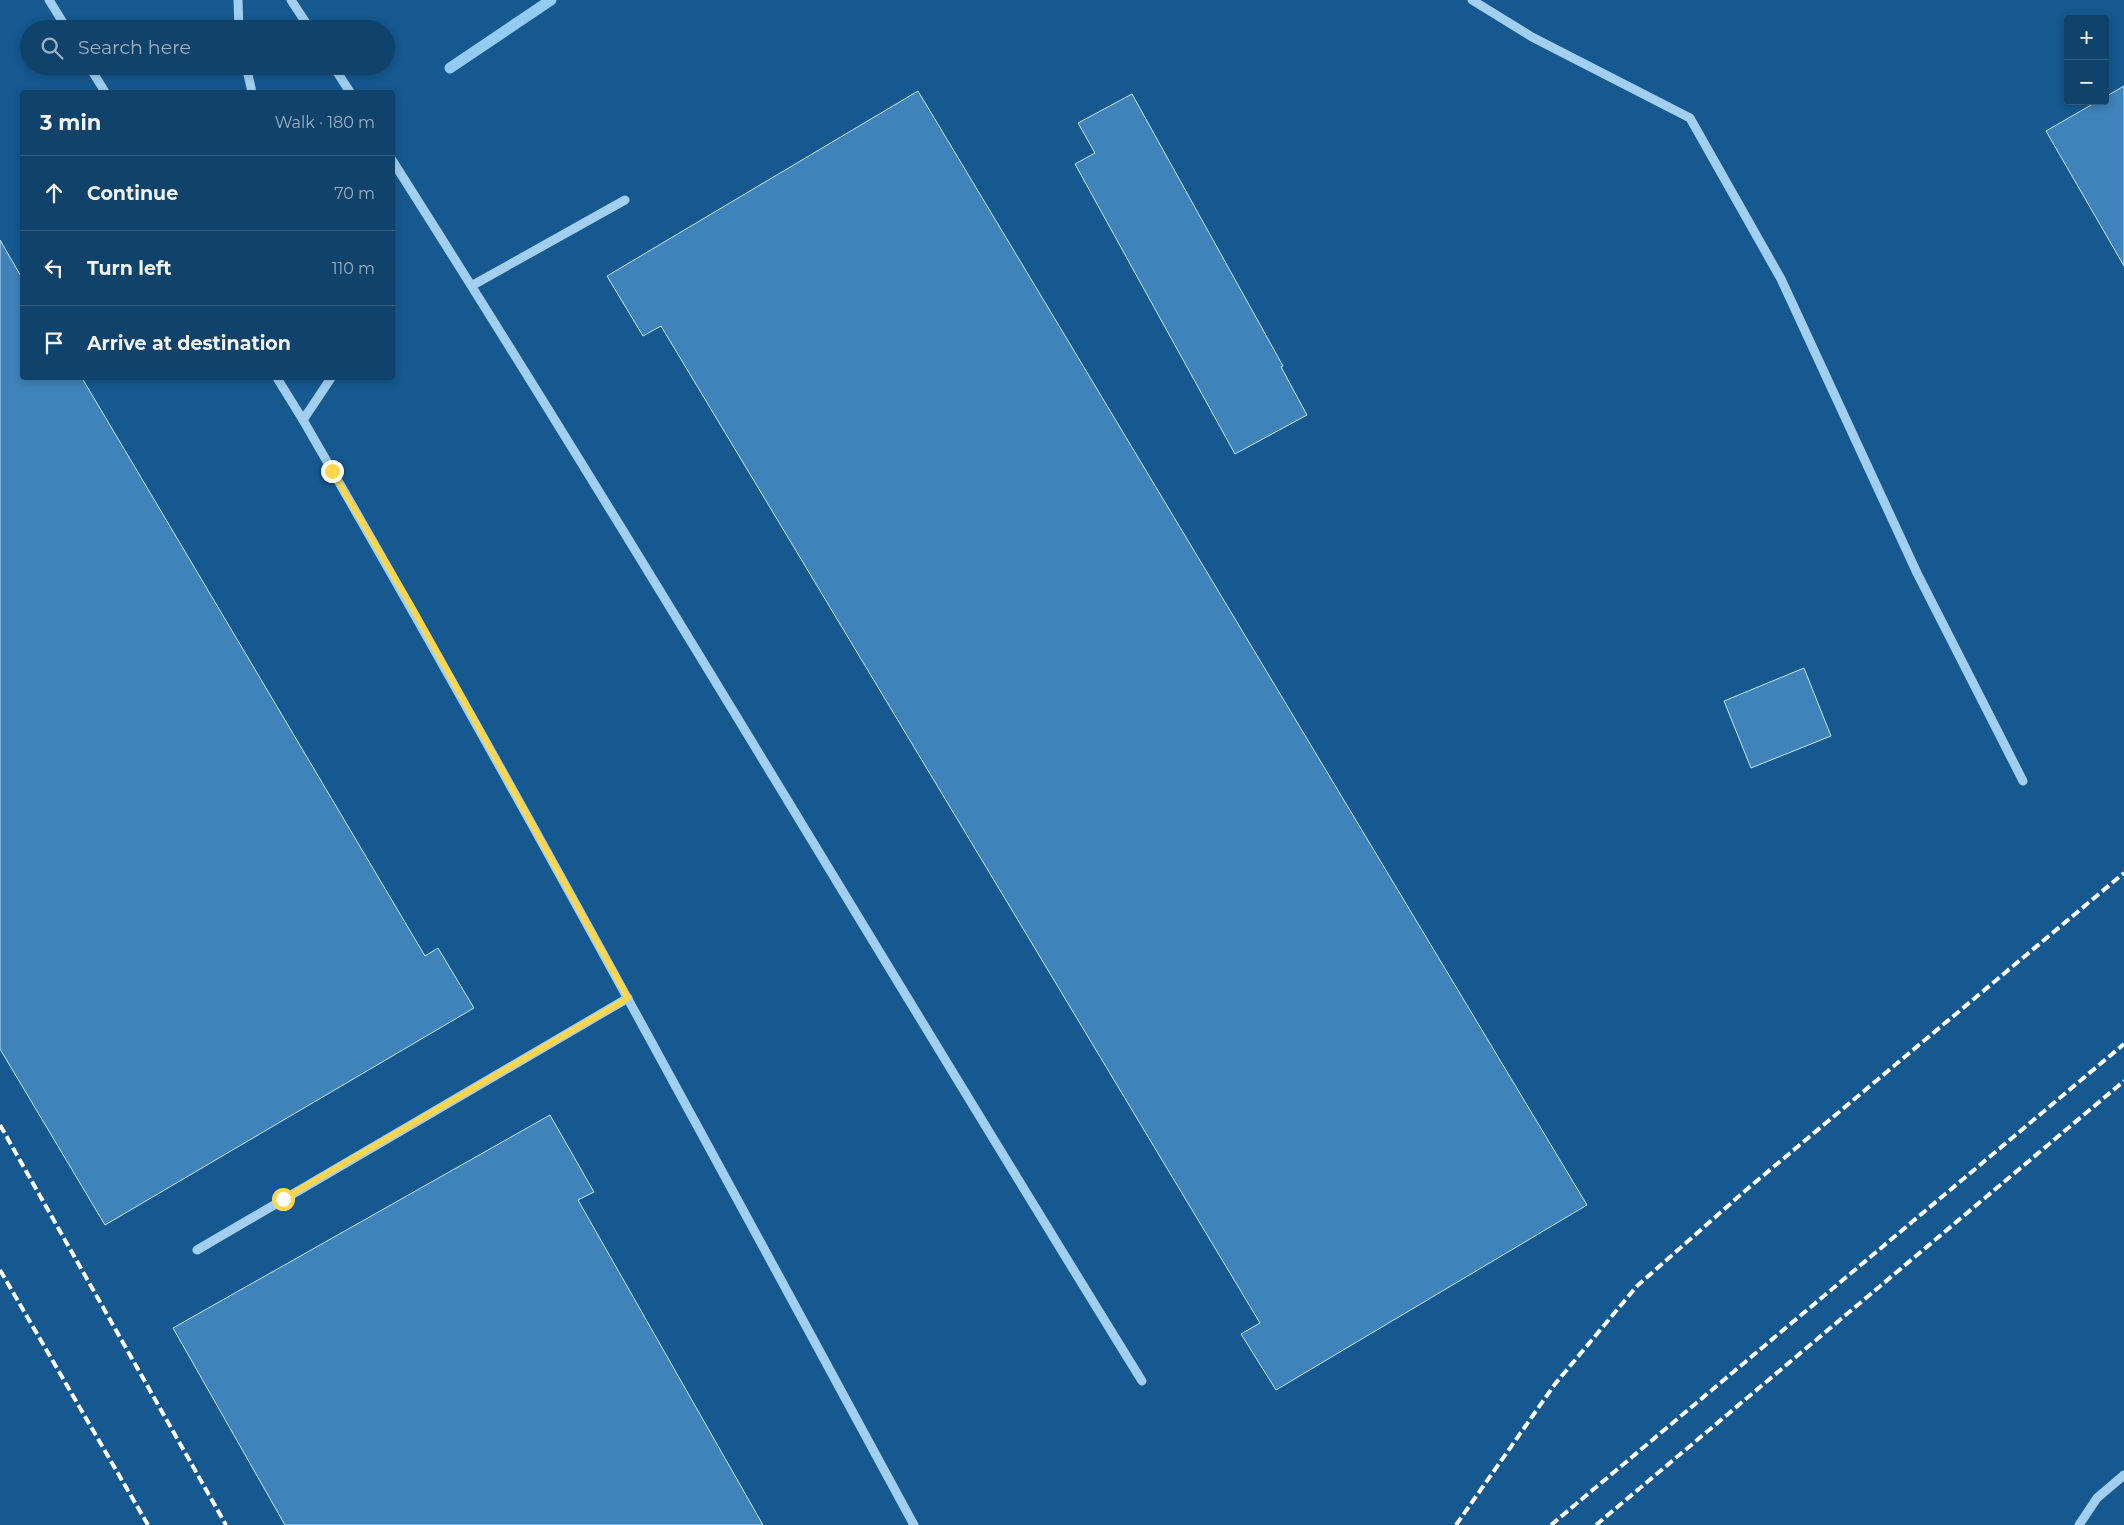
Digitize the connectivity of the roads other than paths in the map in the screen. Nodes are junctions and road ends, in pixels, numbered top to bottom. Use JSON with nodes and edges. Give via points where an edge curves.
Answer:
{"nodes":[{"id":1,"x":49,"y":0,"type":"edge"},
{"id":2,"x":238,"y":0,"type":"edge"},
{"id":3,"x":291,"y":0,"type":"edge"},
{"id":4,"x":1472,"y":0,"type":"edge"},
{"id":5,"x":61,"y":20,"type":"edge"},
{"id":6,"x":239,"y":20,"type":"edge"},
{"id":7,"x":304,"y":20,"type":"edge"},
{"id":8,"x":95,"y":75,"type":"edge"},
{"id":9,"x":248,"y":75,"type":"edge"},
{"id":10,"x":339,"y":75,"type":"edge"},
{"id":11,"x":104,"y":90,"type":"edge"},
{"id":12,"x":252,"y":90,"type":"edge"},
{"id":13,"x":349,"y":90,"type":"edge"},
{"id":14,"x":395,"y":165,"type":"edge"},
{"id":15,"x":625,"y":200,"type":"dead end"},
{"id":16,"x":473,"y":285,"type":"junction"},
{"id":17,"x":278,"y":380,"type":"edge"},
{"id":18,"x":331,"y":380,"type":"edge"},
{"id":19,"x":303,"y":420,"type":"junction"},
{"id":20,"x":2023,"y":781,"type":"dead end"},
{"id":21,"x":628,"y":998,"type":"junction"},
{"id":22,"x":197,"y":1250,"type":"dead end"},
{"id":23,"x":1142,"y":1380,"type":"dead end"},
{"id":24,"x":2124,"y":1475,"type":"edge"},
{"id":25,"x":914,"y":1525,"type":"edge"},
{"id":26,"x":2079,"y":1525,"type":"edge"}],
"edges":[{"from":1,"to":5,"type":"street"},
{"from":2,"to":6,"type":"street"},
{"from":3,"to":7,"type":"street"},
{"from":4,"to":20,"type":"street","via":[[1532,36],[1690,118],[1781,279],[1917,573]]},
{"from":8,"to":11,"type":"street"},
{"from":9,"to":12,"type":"street"},
{"from":10,"to":13,"type":"street"},
{"from":14,"to":16,"type":"street"},
{"from":15,"to":16,"type":"street"},
{"from":16,"to":23,"type":"street"},
{"from":17,"to":19,"type":"street"},
{"from":18,"to":19,"type":"street"},
{"from":19,"to":21,"type":"street","via":[[412,607]]},
{"from":21,"to":22,"type":"street"},
{"from":21,"to":25,"type":"street"},
{"from":24,"to":26,"type":"street","via":[[2097,1498]]}]}
